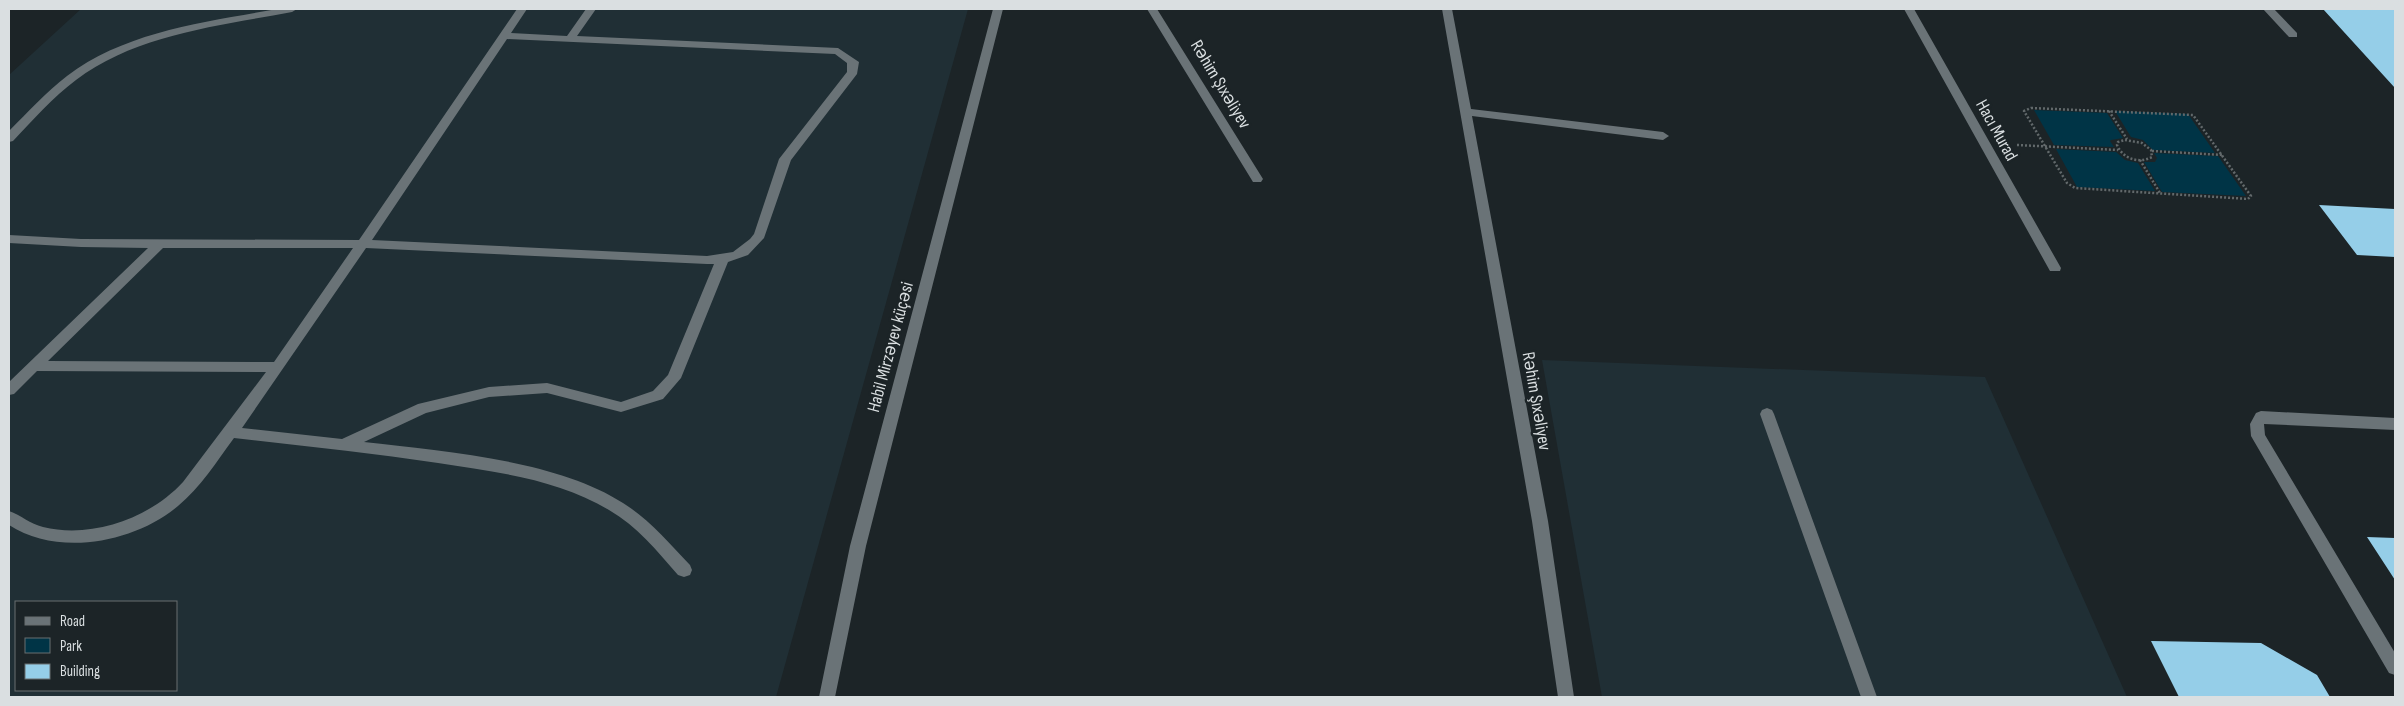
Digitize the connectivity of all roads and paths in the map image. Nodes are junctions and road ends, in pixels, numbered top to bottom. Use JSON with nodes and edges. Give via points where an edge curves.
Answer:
{"nodes":[{"id":1,"x":292,"y":9,"type":"edge"},
{"id":2,"x":522,"y":9,"type":"edge"},
{"id":3,"x":591,"y":9,"type":"edge"},
{"id":4,"x":998,"y":9,"type":"edge"},
{"id":5,"x":1152,"y":9,"type":"edge"},
{"id":6,"x":1447,"y":9,"type":"edge"},
{"id":7,"x":1909,"y":9,"type":"edge"},
{"id":8,"x":2268,"y":9,"type":"edge"},
{"id":9,"x":2293,"y":35,"type":"dead end"},
{"id":10,"x":504,"y":36,"type":"junction"},
{"id":11,"x":570,"y":39,"type":"junction"},
{"id":12,"x":2109,"y":110,"type":"junction"},
{"id":13,"x":1466,"y":112,"type":"junction"},
{"id":14,"x":1663,"y":136,"type":"dead end"},
{"id":15,"x":9,"y":138,"type":"edge"},
{"id":16,"x":2128,"y":140,"type":"junction"},
{"id":17,"x":1984,"y":142,"type":"junction"},
{"id":18,"x":2045,"y":147,"type":"junction"},
{"id":19,"x":2118,"y":150,"type":"junction"},
{"id":20,"x":2152,"y":151,"type":"junction"},
{"id":21,"x":2222,"y":155,"type":"junction"},
{"id":22,"x":2140,"y":160,"type":"junction"},
{"id":23,"x":1257,"y":180,"type":"dead end"},
{"id":24,"x":2160,"y":194,"type":"junction"},
{"id":25,"x":9,"y":240,"type":"edge"},
{"id":26,"x":159,"y":244,"type":"junction"},
{"id":27,"x":364,"y":244,"type":"junction"},
{"id":28,"x":723,"y":259,"type":"junction"},
{"id":29,"x":2055,"y":268,"type":"dead end"},
{"id":30,"x":35,"y":366,"type":"junction"},
{"id":31,"x":278,"y":367,"type":"junction"},
{"id":32,"x":9,"y":390,"type":"edge"},
{"id":33,"x":1767,"y":414,"type":"dead end"},
{"id":34,"x":2395,"y":424,"type":"edge"},
{"id":35,"x":231,"y":432,"type":"junction"},
{"id":36,"x":344,"y":444,"type":"junction"},
{"id":37,"x":9,"y":517,"type":"edge"},
{"id":38,"x":684,"y":570,"type":"dead end"},
{"id":39,"x":2395,"y":668,"type":"edge"},
{"id":40,"x":827,"y":697,"type":"edge"},
{"id":41,"x":1566,"y":697,"type":"edge"},
{"id":42,"x":1869,"y":697,"type":"edge"}],
"edges":[{"from":1,"to":15,"type":"street","via":[[183,32],[129,46],[102,58],[72,77]]},
{"from":2,"to":10,"type":"street"},
{"from":3,"to":11,"type":"street"},
{"from":4,"to":40,"type":"street","name":"Habil Mirzəyev küçəsi","via":[[858,546]]},
{"from":5,"to":23,"type":"street","name":"Rəhim Şıxəliyev"},
{"from":6,"to":13,"type":"street","name":"Rəhim Şıxəliyev"},
{"from":7,"to":17,"type":"street","name":"Hacı Murad"},
{"from":8,"to":9,"type":"street"},
{"from":10,"to":11,"type":"street"},
{"from":10,"to":27,"type":"street"},
{"from":11,"to":28,"type":"street","via":[[838,51],[853,62],[853,72],[785,158],[755,243],[741,254]]},
{"from":12,"to":16,"type":"path"},
{"from":12,"to":18,"type":"path","via":[[2027,109],[2024,111]]},
{"from":12,"to":21,"type":"path","via":[[2193,115]]},
{"from":13,"to":14,"type":"street"},
{"from":13,"to":41,"type":"street","name":"Rəhim Şıxəliyev","via":[[1540,520]]},
{"from":16,"to":19,"type":"path","via":[[2118,142]]},
{"from":16,"to":20,"type":"path","via":[[2142,143]]},
{"from":17,"to":18,"type":"path"},
{"from":17,"to":29,"type":"street","name":"Hacı Murad"},
{"from":18,"to":19,"type":"path"},
{"from":18,"to":24,"type":"path","via":[[2067,183],[2075,188]]},
{"from":19,"to":22,"type":"path","via":[[2128,158]]},
{"from":20,"to":21,"type":"path"},
{"from":20,"to":22,"type":"path","via":[[2150,159]]},
{"from":21,"to":24,"type":"path","via":[[2250,198]]},
{"from":22,"to":24,"type":"path"},
{"from":25,"to":26,"type":"street"},
{"from":26,"to":27,"type":"street"},
{"from":26,"to":30,"type":"street"},
{"from":27,"to":28,"type":"street"},
{"from":27,"to":31,"type":"street"},
{"from":28,"to":36,"type":"street","via":[[674,378],[658,395],[621,407],[547,388],[489,392],[422,408]]},
{"from":30,"to":31,"type":"street"},
{"from":30,"to":32,"type":"street"},
{"from":31,"to":35,"type":"street"},
{"from":33,"to":42,"type":"street"},
{"from":34,"to":39,"type":"street","via":[[2261,417],[2257,424],[2258,436]]},
{"from":35,"to":36,"type":"street"},
{"from":35,"to":37,"type":"street","via":[[186,489],[167,506],[143,520],[67,538],[36,533]]},
{"from":36,"to":38,"type":"street","via":[[502,468],[582,488],[615,505],[642,525]]}]}
